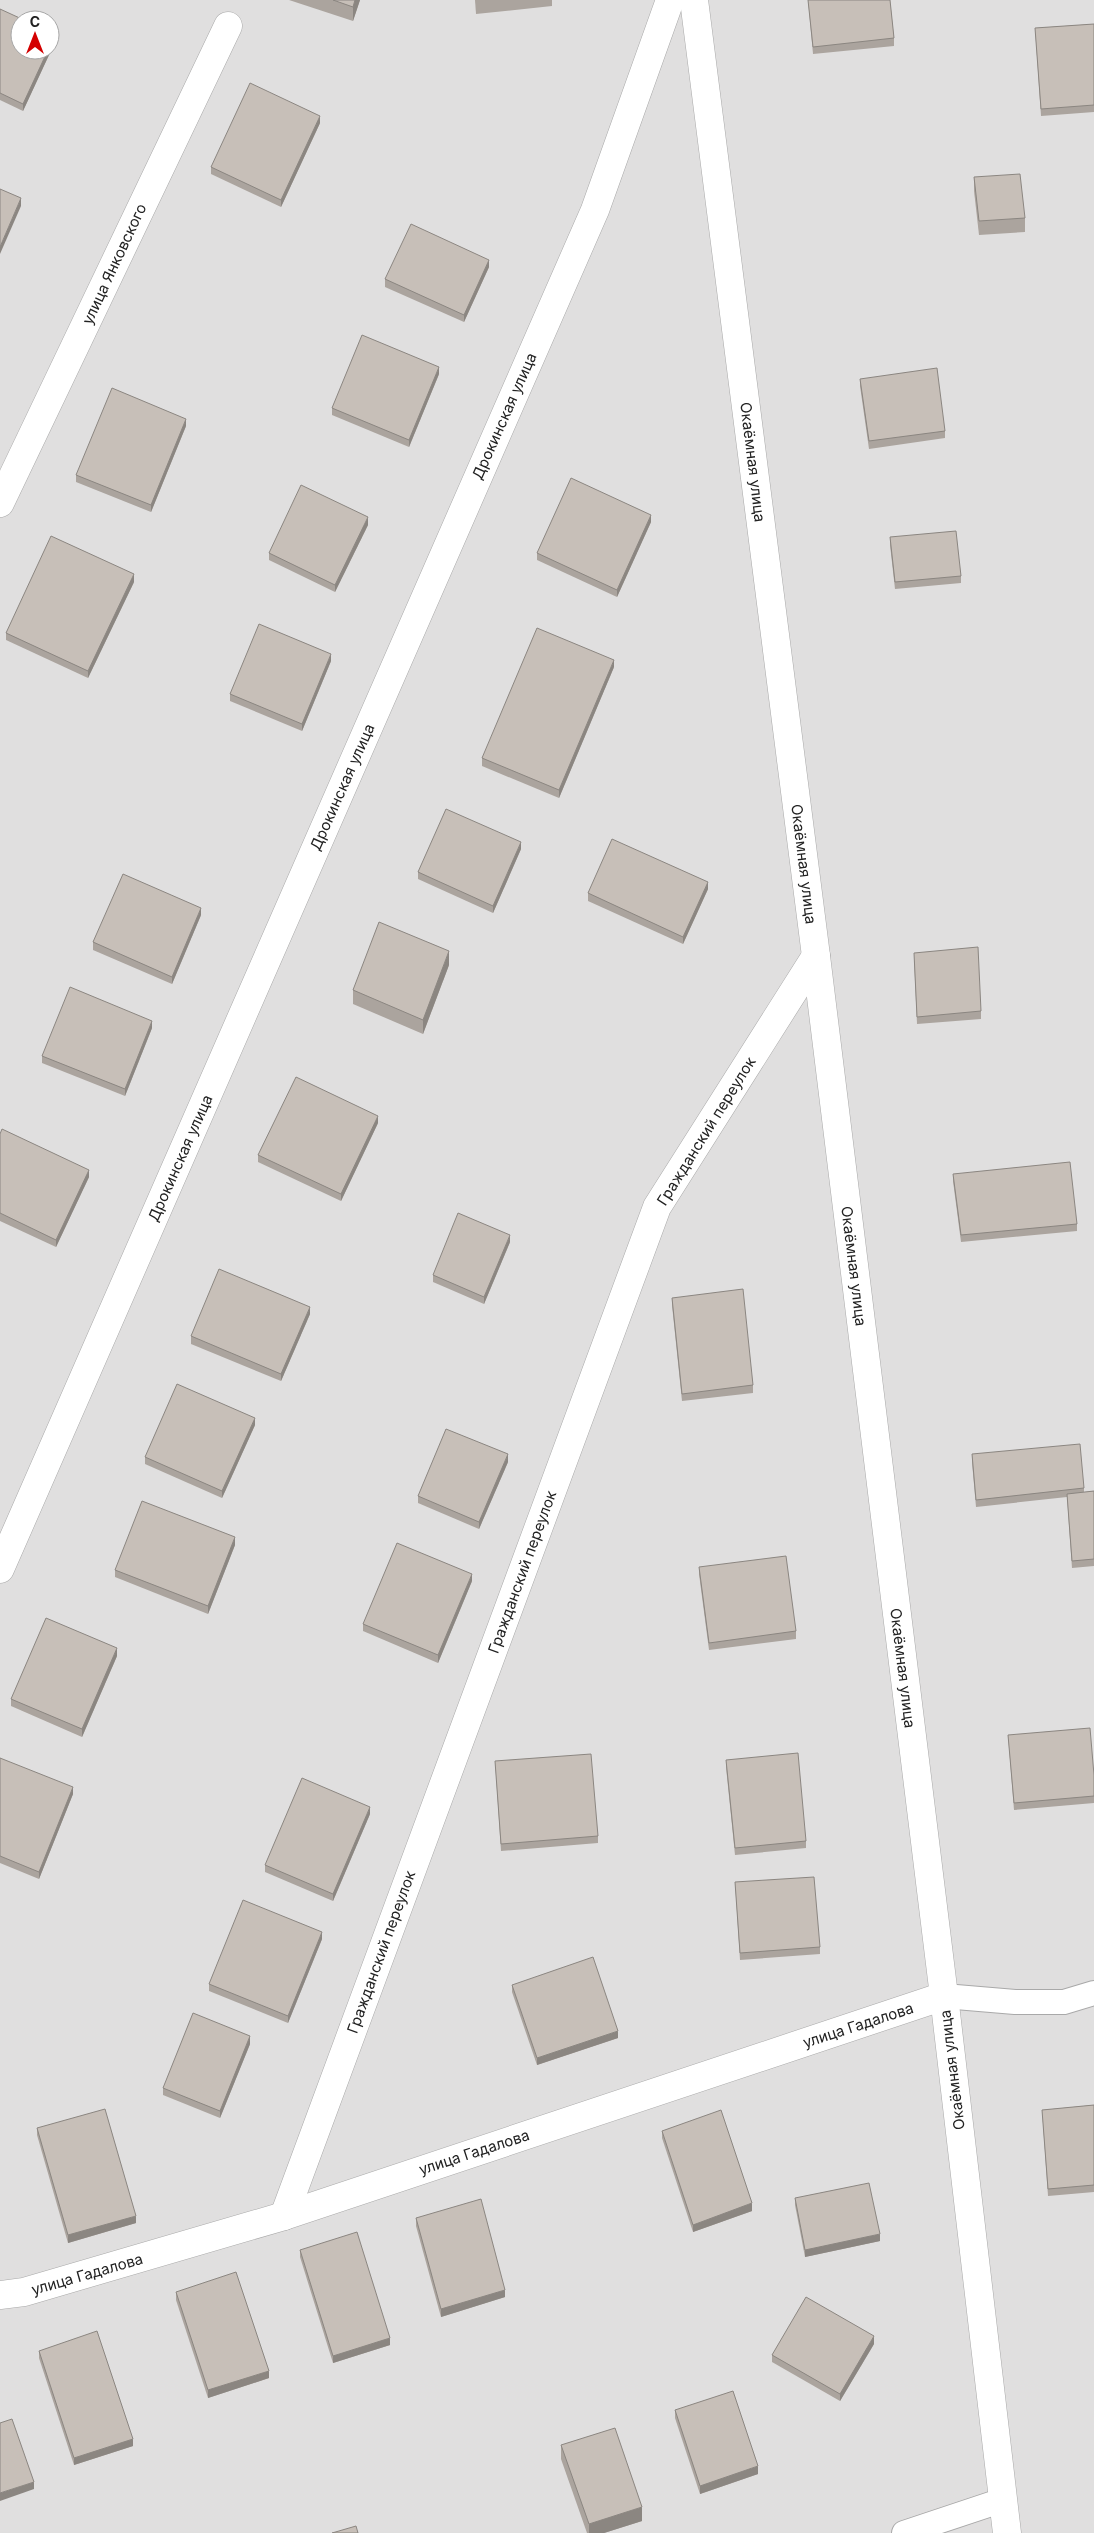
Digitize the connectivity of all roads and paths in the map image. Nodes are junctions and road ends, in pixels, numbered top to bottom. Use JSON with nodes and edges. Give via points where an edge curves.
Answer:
{"nodes":[{"id":1,"x":670,"y":0,"type":"edge"},
{"id":2,"x":694,"y":0,"type":"edge"},
{"id":3,"x":228,"y":26,"type":"dead end"},
{"id":4,"x":0,"y":503,"type":"edge"},
{"id":5,"x":816,"y":956,"type":"junction"},
{"id":6,"x":0,"y":1569,"type":"edge"},
{"id":7,"x":1094,"y":1993,"type":"edge"},
{"id":8,"x":944,"y":1996,"type":"junction"},
{"id":9,"x":284,"y":2216,"type":"junction"},
{"id":10,"x":0,"y":2295,"type":"edge"},
{"id":11,"x":1003,"y":2500,"type":"junction"},
{"id":12,"x":904,"y":2533,"type":"edge"},
{"id":13,"x":1007,"y":2533,"type":"edge"}],
"edges":[{"from":1,"to":6,"type":"street","name":"Дрокинская улица","via":[[595,210]]},
{"from":2,"to":5,"type":"street","name":"Окаёмная улица"},
{"from":3,"to":4,"type":"street","name":"улица Янковского"},
{"from":5,"to":8,"type":"street","name":"Окаёмная улица"},
{"from":5,"to":9,"type":"street","name":"Гражданский переулок","via":[[657,1207]]},
{"from":7,"to":8,"type":"lane","via":[[1064,2002]]},
{"from":8,"to":9,"type":"street","name":"улица Гадалова"},
{"from":8,"to":11,"type":"street","name":"Окаёмная улица"},
{"from":9,"to":10,"type":"street","name":"улица Гадалова","via":[[24,2292]]},
{"from":11,"to":12,"type":"lane"},
{"from":11,"to":13,"type":"street","name":"Окаёмная улица"}]}
